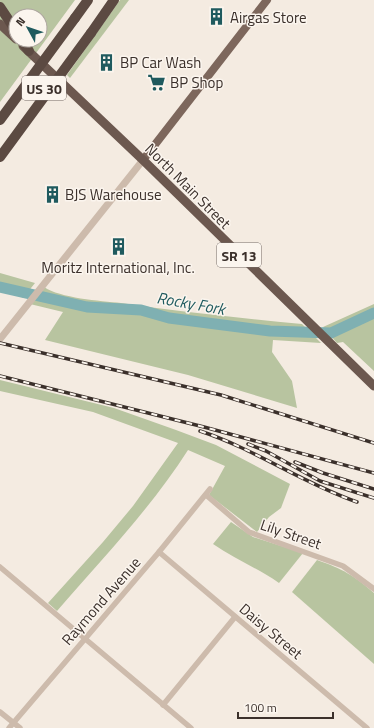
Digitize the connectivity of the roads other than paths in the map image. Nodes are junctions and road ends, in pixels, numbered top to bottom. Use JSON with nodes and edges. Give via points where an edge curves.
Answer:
{"nodes":[{"id":1,"x":81,"y":0,"type":"edge"},
{"id":2,"x":88,"y":0,"type":"edge"},
{"id":3,"x":108,"y":0,"type":"edge"},
{"id":4,"x":114,"y":0,"type":"edge"},
{"id":5,"x":267,"y":0,"type":"edge"},
{"id":6,"x":0,"y":6,"type":"edge"},
{"id":7,"x":73,"y":16,"type":"junction"},
{"id":8,"x":8,"y":18,"type":"edge"},
{"id":9,"x":0,"y":24,"type":"edge"},
{"id":10,"x":89,"y":31,"type":"junction"},
{"id":11,"x":8,"y":32,"type":"edge"},
{"id":12,"x":25,"y":48,"type":"edge"},
{"id":13,"x":26,"y":48,"type":"edge"},
{"id":14,"x":28,"y":51,"type":"junction"},
{"id":15,"x":0,"y":112,"type":"edge"},
{"id":16,"x":0,"y":120,"type":"edge"},
{"id":17,"x":0,"y":148,"type":"edge"},
{"id":18,"x":0,"y":157,"type":"edge"},
{"id":19,"x":143,"y":160,"type":"junction"},
{"id":20,"x":0,"y":339,"type":"edge"},
{"id":21,"x":374,"y":386,"type":"edge"},
{"id":22,"x":210,"y":489,"type":"dead end"},
{"id":23,"x":206,"y":494,"type":"junction"},
{"id":24,"x":160,"y":552,"type":"junction"},
{"id":25,"x":0,"y":567,"type":"edge"},
{"id":26,"x":374,"y":589,"type":"edge"},
{"id":27,"x":235,"y":617,"type":"junction"},
{"id":28,"x":84,"y":638,"type":"junction"},
{"id":29,"x":163,"y":705,"type":"junction"},
{"id":30,"x":0,"y":712,"type":"edge"},
{"id":31,"x":13,"y":723,"type":"junction"},
{"id":32,"x":9,"y":728,"type":"edge"},
{"id":33,"x":20,"y":728,"type":"edge"},
{"id":34,"x":191,"y":728,"type":"edge"},
{"id":35,"x":367,"y":728,"type":"edge"}],
"edges":[{"from":1,"to":7,"type":"highway"},
{"from":2,"to":7,"type":"highway","number":"US 30"},
{"from":3,"to":10,"type":"highway","number":"US 30"},
{"from":4,"to":10,"type":"highway"},
{"from":5,"to":19,"type":"main road"},
{"from":6,"to":8,"type":"highway"},
{"from":7,"to":15,"type":"highway"},
{"from":7,"to":16,"type":"highway","number":"US 30","bridge":true},
{"from":9,"to":11,"type":"highway","name":"North Main Street","number":"SR 13"},
{"from":10,"to":17,"type":"highway","number":"US 30"},
{"from":10,"to":18,"type":"highway","bridge":true},
{"from":12,"to":14,"type":"highway","name":"North Main Street","number":"SR 13"},
{"from":13,"to":14,"type":"highway"},
{"from":14,"to":19,"type":"highway","name":"North Main Street","number":"SR 13"},
{"from":19,"to":20,"type":"street"},
{"from":19,"to":21,"type":"highway","name":"North Main Street","number":"SR 13"},
{"from":22,"to":23,"type":"street","name":"Raymond Avenue"},
{"from":23,"to":24,"type":"street","name":"Raymond Avenue"},
{"from":23,"to":26,"type":"street","name":"Lily Street","via":[[249,532],[343,566]]},
{"from":24,"to":27,"type":"street","name":"Daisy Street"},
{"from":24,"to":28,"type":"street","name":"Raymond Avenue"},
{"from":25,"to":28,"type":"street"},
{"from":27,"to":29,"type":"street"},
{"from":27,"to":35,"type":"street","name":"Daisy Street"},
{"from":28,"to":29,"type":"street"},
{"from":28,"to":31,"type":"street","name":"Raymond Avenue"},
{"from":29,"to":34,"type":"street"},
{"from":30,"to":31,"type":"street"},
{"from":31,"to":32,"type":"street","name":"Raymond Avenue"},
{"from":31,"to":33,"type":"street"}]}
